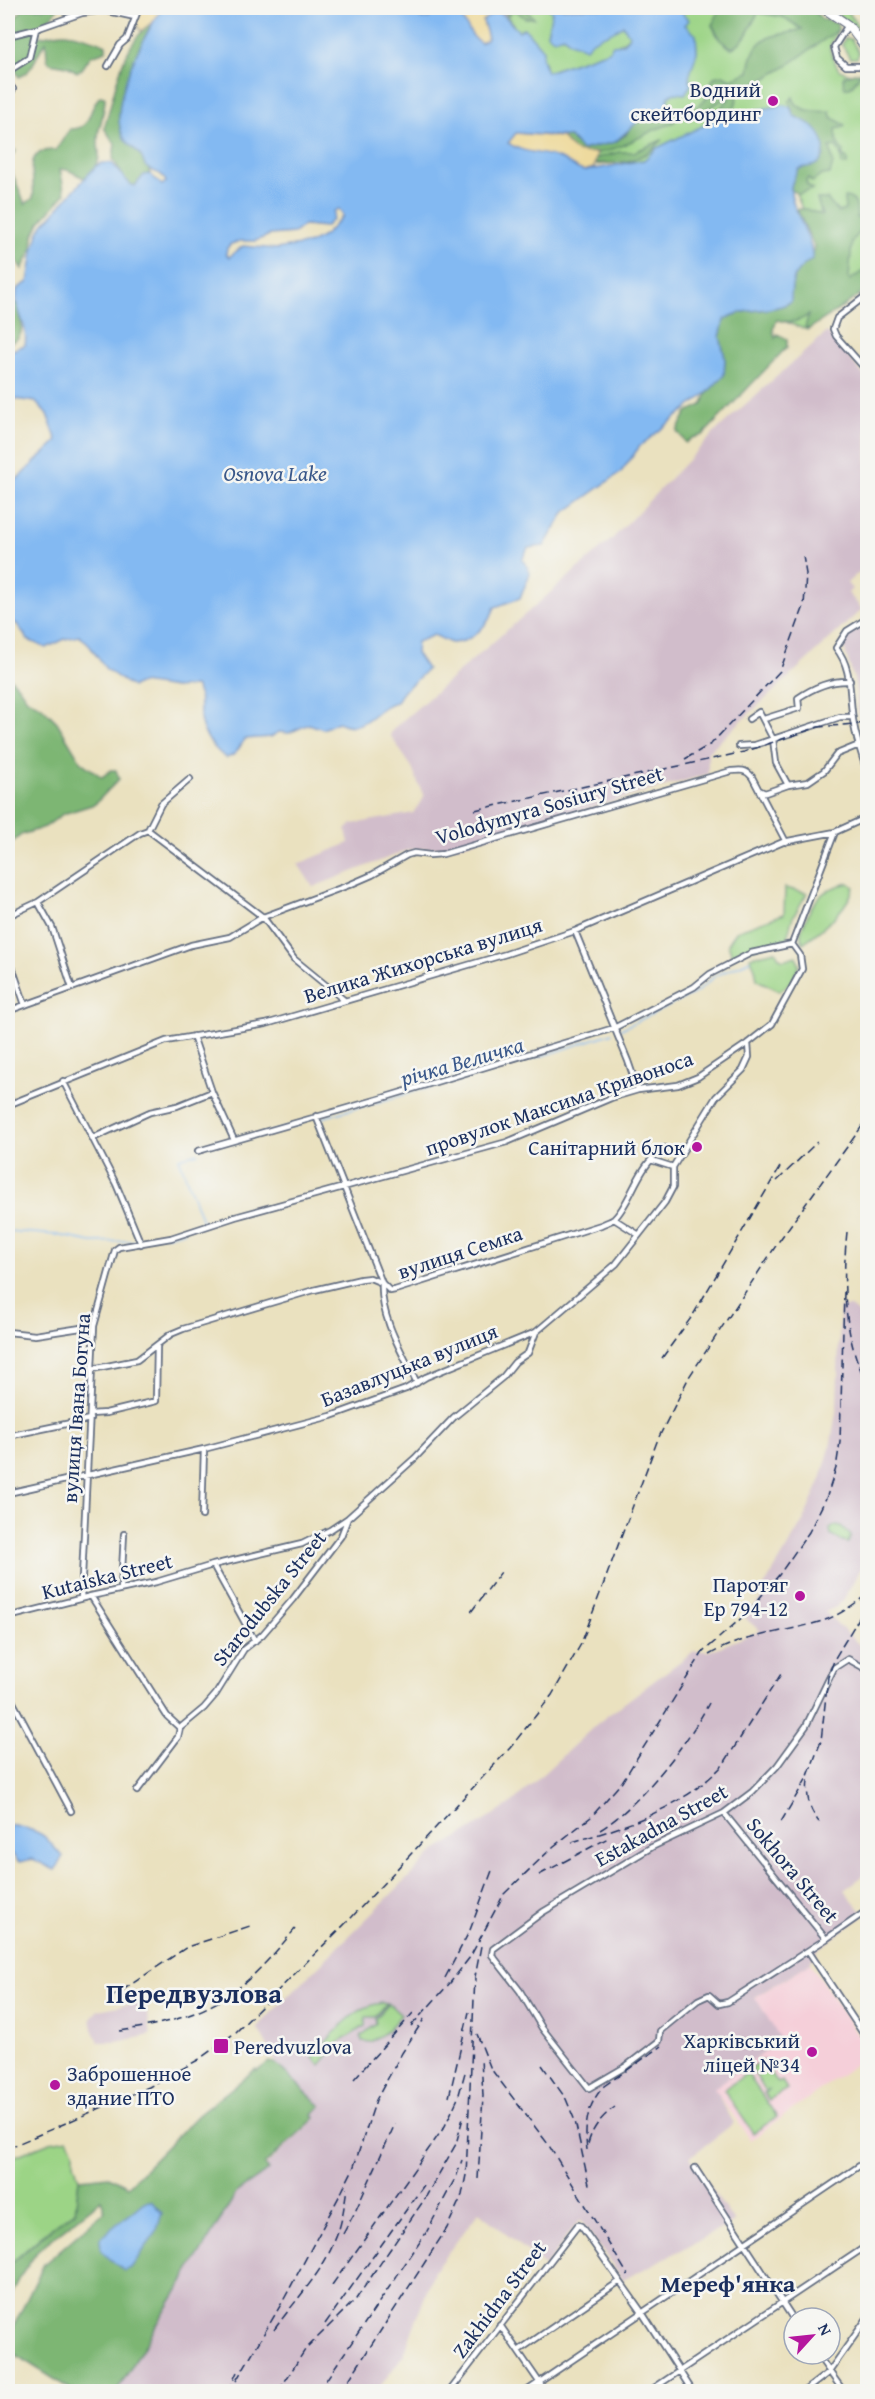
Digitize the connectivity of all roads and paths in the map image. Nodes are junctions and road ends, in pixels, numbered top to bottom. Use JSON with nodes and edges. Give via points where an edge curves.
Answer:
{"nodes":[{"id":1,"x":118,"y":8,"type":"edge"},
{"id":2,"x":138,"y":8,"type":"edge"},
{"id":3,"x":823,"y":8,"type":"edge"},
{"id":4,"x":105,"y":10,"type":"junction"},
{"id":5,"x":833,"y":10,"type":"edge"},
{"id":6,"x":135,"y":17,"type":"junction"},
{"id":7,"x":848,"y":25,"type":"junction"},
{"id":8,"x":36,"y":29,"type":"junction"},
{"id":9,"x":867,"y":33,"type":"edge"},
{"id":10,"x":8,"y":36,"type":"edge"},
{"id":11,"x":860,"y":39,"type":"junction"},
{"id":12,"x":867,"y":51,"type":"edge"},
{"id":13,"x":108,"y":66,"type":"dead end"},
{"id":14,"x":867,"y":66,"type":"edge"},
{"id":15,"x":8,"y":82,"type":"edge"},
{"id":16,"x":8,"y":98,"type":"edge"},
{"id":17,"x":867,"y":294,"type":"edge"},
{"id":18,"x":867,"y":372,"type":"edge"},
{"id":19,"x":867,"y":618,"type":"edge"},
{"id":20,"x":850,"y":681,"type":"junction"},
{"id":21,"x":852,"y":717,"type":"junction"},
{"id":22,"x":764,"y":718,"type":"junction"},
{"id":23,"x":750,"y":719,"type":"dead end"},
{"id":24,"x":773,"y":739,"type":"junction"},
{"id":25,"x":859,"y":744,"type":"junction"},
{"id":26,"x":739,"y":746,"type":"dead end"},
{"id":27,"x":867,"y":775,"type":"edge"},
{"id":28,"x":190,"y":778,"type":"dead end"},
{"id":29,"x":788,"y":785,"type":"junction"},
{"id":30,"x":759,"y":790,"type":"junction"},
{"id":31,"x":867,"y":817,"type":"edge"},
{"id":32,"x":148,"y":830,"type":"junction"},
{"id":33,"x":836,"y":832,"type":"junction"},
{"id":34,"x":786,"y":842,"type":"junction"},
{"id":35,"x":38,"y":902,"type":"junction"},
{"id":36,"x":8,"y":916,"type":"edge"},
{"id":37,"x":263,"y":917,"type":"junction"},
{"id":38,"x":575,"y":931,"type":"junction"},
{"id":39,"x":792,"y":944,"type":"junction"},
{"id":40,"x":8,"y":955,"type":"edge"},
{"id":41,"x":72,"y":988,"type":"junction"},
{"id":42,"x":344,"y":1000,"type":"junction"},
{"id":43,"x":25,"y":1005,"type":"junction"},
{"id":44,"x":8,"y":1011,"type":"edge"},
{"id":45,"x":614,"y":1028,"type":"junction"},
{"id":46,"x":194,"y":1036,"type":"junction"},
{"id":47,"x":748,"y":1043,"type":"junction"},
{"id":48,"x":63,"y":1081,"type":"junction"},
{"id":49,"x":638,"y":1090,"type":"junction"},
{"id":50,"x":212,"y":1092,"type":"junction"},
{"id":51,"x":8,"y":1105,"type":"edge"},
{"id":52,"x":316,"y":1116,"type":"junction"},
{"id":53,"x":93,"y":1138,"type":"junction"},
{"id":54,"x":234,"y":1140,"type":"junction"},
{"id":55,"x":198,"y":1150,"type":"dead end"},
{"id":56,"x":682,"y":1153,"type":"junction"},
{"id":57,"x":651,"y":1160,"type":"junction"},
{"id":58,"x":673,"y":1167,"type":"junction"},
{"id":59,"x":344,"y":1189,"type":"junction"},
{"id":60,"x":614,"y":1219,"type":"junction"},
{"id":61,"x":639,"y":1235,"type":"junction"},
{"id":62,"x":141,"y":1244,"type":"junction"},
{"id":63,"x":382,"y":1283,"type":"junction"},
{"id":64,"x":94,"y":1326,"type":"junction"},
{"id":65,"x":8,"y":1332,"type":"edge"},
{"id":66,"x":536,"y":1332,"type":"junction"},
{"id":67,"x":157,"y":1345,"type":"junction"},
{"id":68,"x":92,"y":1370,"type":"junction"},
{"id":69,"x":417,"y":1383,"type":"junction"},
{"id":70,"x":90,"y":1417,"type":"junction"},
{"id":71,"x":8,"y":1436,"type":"edge"},
{"id":72,"x":204,"y":1449,"type":"junction"},
{"id":73,"x":88,"y":1476,"type":"junction"},
{"id":74,"x":8,"y":1493,"type":"edge"},
{"id":75,"x":202,"y":1516,"type":"dead end"},
{"id":76,"x":348,"y":1518,"type":"junction"},
{"id":77,"x":124,"y":1534,"type":"dead end"},
{"id":78,"x":213,"y":1565,"type":"junction"},
{"id":79,"x":121,"y":1589,"type":"junction"},
{"id":80,"x":91,"y":1596,"type":"junction"},
{"id":81,"x":81,"y":1598,"type":"junction"},
{"id":82,"x":8,"y":1617,"type":"edge"},
{"id":83,"x":255,"y":1641,"type":"junction"},
{"id":84,"x":867,"y":1670,"type":"edge"},
{"id":85,"x":8,"y":1694,"type":"edge"},
{"id":86,"x":180,"y":1728,"type":"junction"},
{"id":87,"x":137,"y":1791,"type":"dead end"},
{"id":88,"x":71,"y":1811,"type":"dead end"},
{"id":89,"x":724,"y":1813,"type":"junction"},
{"id":90,"x":867,"y":1920,"type":"edge"},
{"id":91,"x":826,"y":1940,"type":"junction"},
{"id":92,"x":809,"y":1952,"type":"junction"},
{"id":93,"x":867,"y":2041,"type":"edge"},
{"id":94,"x":867,"y":2160,"type":"edge"},
{"id":95,"x":694,"y":2168,"type":"dead end"},
{"id":96,"x":743,"y":2244,"type":"junction"},
{"id":97,"x":867,"y":2245,"type":"edge"},
{"id":98,"x":620,"y":2281,"type":"junction"},
{"id":99,"x":782,"y":2302,"type":"junction"},
{"id":100,"x":785,"y":2306,"type":"edge"},
{"id":101,"x":641,"y":2311,"type":"junction"},
{"id":102,"x":867,"y":2317,"type":"edge"},
{"id":103,"x":500,"y":2325,"type":"junction"},
{"id":104,"x":518,"y":2351,"type":"junction"},
{"id":105,"x":825,"y":2366,"type":"edge"},
{"id":106,"x":678,"y":2371,"type":"junction"},
{"id":107,"x":829,"y":2372,"type":"junction"},
{"id":108,"x":539,"y":2382,"type":"junction"},
{"id":109,"x":449,"y":2391,"type":"edge"},
{"id":110,"x":525,"y":2391,"type":"edge"},
{"id":111,"x":546,"y":2391,"type":"edge"},
{"id":112,"x":648,"y":2391,"type":"edge"},
{"id":113,"x":693,"y":2391,"type":"edge"},
{"id":114,"x":802,"y":2391,"type":"edge"},
{"id":115,"x":844,"y":2391,"type":"edge"}],
"edges":[{"from":1,"to":4,"type":"street"},
{"from":2,"to":6,"type":"street"},
{"from":3,"to":5,"type":"main road"},
{"from":4,"to":6,"type":"street"},
{"from":4,"to":8,"type":"street","via":[[82,13]]},
{"from":5,"to":7,"type":"main road"},
{"from":6,"to":13,"type":"street","via":[[127,39]]},
{"from":7,"to":11,"type":"main road"},
{"from":7,"to":14,"type":"street","via":[[834,46],[837,58],[846,66]]},
{"from":8,"to":10,"type":"street"},
{"from":8,"to":15,"type":"street","via":[[29,58],[9,70]]},
{"from":9,"to":11,"type":"street"},
{"from":11,"to":12,"type":"main road"},
{"from":15,"to":16,"type":"street","via":[[13,89]]},
{"from":17,"to":18,"type":"street","via":[[837,318],[833,329]]},
{"from":19,"to":20,"type":"street","via":[[847,631],[836,648]]},
{"from":20,"to":21,"type":"street"},
{"from":20,"to":22,"type":"street","via":[[836,680],[809,690],[798,698],[799,708]]},
{"from":21,"to":24,"type":"street","via":[[818,723]]},
{"from":21,"to":25,"type":"street"},
{"from":22,"to":23,"type":"street","via":[[759,712]]},
{"from":22,"to":24,"type":"street"},
{"from":24,"to":26,"type":"street"},
{"from":24,"to":29,"type":"street","via":[[776,763]]},
{"from":25,"to":27,"type":"street"},
{"from":25,"to":29,"type":"street","via":[[837,754],[824,771],[808,782]]},
{"from":28,"to":32,"type":"street","via":[[161,804]]},
{"from":29,"to":30,"type":"street","via":[[765,793]]},
{"from":30,"to":34,"type":"street"},
{"from":30,"to":37,"type":"street","name":"Volodymyra Sosiury Street","via":[[748,772],[731,771],[443,854],[407,855],[350,885]]},
{"from":31,"to":33,"type":"street","name":"Велика Жихорська вулиця"},
{"from":32,"to":35,"type":"street"},
{"from":32,"to":37,"type":"street"},
{"from":33,"to":34,"type":"street","name":"Велика Жихорська вулиця"},
{"from":33,"to":39,"type":"street"},
{"from":34,"to":38,"type":"street","name":"Велика Жихорська вулиця"},
{"from":35,"to":36,"type":"street"},
{"from":35,"to":41,"type":"street","via":[[52,927]]},
{"from":37,"to":41,"type":"street","name":"Volodymyra Sosiury Street","via":[[230,937],[191,945]]},
{"from":37,"to":42,"type":"street","via":[[294,959]]},
{"from":38,"to":42,"type":"street","name":"Велика Жихорська вулиця"},
{"from":38,"to":45,"type":"street"},
{"from":39,"to":45,"type":"street","via":[[751,953]]},
{"from":39,"to":47,"type":"street","name":"провулок Максима Кривоноса","via":[[800,955],[802,969],[772,1024]]},
{"from":40,"to":43,"type":"street"},
{"from":41,"to":43,"type":"street","name":"Volodymyra Sosiury Street"},
{"from":42,"to":46,"type":"street","name":"Велика Жихорська вулиця","via":[[266,1024]]},
{"from":43,"to":44,"type":"street","name":"Volodymyra Sosiury Street"},
{"from":45,"to":49,"type":"street"},
{"from":45,"to":52,"type":"street"},
{"from":46,"to":48,"type":"street","name":"Велика Жихорська вулиця","via":[[166,1041]]},
{"from":46,"to":50,"type":"street"},
{"from":47,"to":49,"type":"street","name":"провулок Максима Кривоноса","via":[[698,1077],[678,1085]]},
{"from":47,"to":56,"type":"street","via":[[749,1057],[743,1070],[716,1097]]},
{"from":48,"to":51,"type":"street","name":"Велика Жихорська вулиця"},
{"from":48,"to":53,"type":"street"},
{"from":49,"to":59,"type":"street","name":"провулок Максима Кривоноса","via":[[507,1142]]},
{"from":50,"to":53,"type":"street","via":[[150,1112]]},
{"from":50,"to":54,"type":"street"},
{"from":52,"to":54,"type":"street"},
{"from":52,"to":59,"type":"street"},
{"from":53,"to":62,"type":"street"},
{"from":54,"to":55,"type":"street"},
{"from":56,"to":57,"type":"street","via":[[665,1148]]},
{"from":56,"to":58,"type":"street"},
{"from":57,"to":58,"type":"street"},
{"from":57,"to":60,"type":"street"},
{"from":58,"to":61,"type":"street","name":"Базавлуцька вулиця","via":[[670,1195]]},
{"from":59,"to":62,"type":"street","name":"провулок Максима Кривоноса"},
{"from":59,"to":63,"type":"street"},
{"from":60,"to":61,"type":"street"},
{"from":60,"to":63,"type":"street","name":"вулиця Семка","via":[[395,1290],[390,1291]]},
{"from":61,"to":66,"type":"street","name":"Базавлуцька вулиця","via":[[616,1264]]},
{"from":62,"to":64,"type":"street","name":"вулиця Івана Богуна","via":[[118,1247],[112,1255]]},
{"from":63,"to":67,"type":"street","name":"вулиця Семка","via":[[370,1278],[314,1290],[183,1329]]},
{"from":63,"to":69,"type":"street","via":[[381,1301]]},
{"from":64,"to":65,"type":"street","via":[[35,1335]]},
{"from":64,"to":68,"type":"street","name":"вулиця Івана Богуна"},
{"from":66,"to":69,"type":"street","name":"Базавлуцька вулиця"},
{"from":66,"to":76,"type":"street","name":"Starodubska Street","via":[[528,1353]]},
{"from":67,"to":68,"type":"street","name":"вулиця Семка","via":[[137,1360]]},
{"from":67,"to":70,"type":"street","via":[[156,1401]]},
{"from":68,"to":70,"type":"street","name":"вулиця Івана Богуна"},
{"from":69,"to":72,"type":"street","name":"Базавлуцька вулиця","via":[[330,1416]]},
{"from":70,"to":71,"type":"street"},
{"from":70,"to":73,"type":"street","name":"вулиця Івана Богуна"},
{"from":72,"to":73,"type":"street","name":"Базавлуцька вулиця"},
{"from":72,"to":75,"type":"street"},
{"from":73,"to":74,"type":"street","name":"Базавлуцька вулиця"},
{"from":73,"to":81,"type":"street","name":"вулиця Івана Богуна"},
{"from":76,"to":78,"type":"street","name":"Kutaiska Street","via":[[302,1544]]},
{"from":76,"to":83,"type":"street","name":"Starodubska Street","via":[[341,1536]]},
{"from":77,"to":79,"type":"street"},
{"from":78,"to":79,"type":"street","name":"Kutaiska Street"},
{"from":78,"to":83,"type":"street"},
{"from":79,"to":80,"type":"street","name":"Kutaiska Street"},
{"from":80,"to":81,"type":"street","name":"Kutaiska Street"},
{"from":80,"to":86,"type":"street","via":[[167,1716]]},
{"from":81,"to":82,"type":"street","name":"Kutaiska Street"},
{"from":83,"to":86,"type":"street","name":"Starodubska Street","via":[[244,1649],[216,1694]]},
{"from":84,"to":89,"type":"street","name":"Estakadna Street","via":[[848,1659],[834,1668],[806,1726],[777,1766]]},
{"from":85,"to":88,"type":"street"},
{"from":86,"to":87,"type":"street","name":"Starodubska Street","via":[[178,1737]]},
{"from":89,"to":91,"type":"street","name":"Sokhora Street"},
{"from":89,"to":92,"type":"street","name":"Estakadna Street","via":[[652,1847],[543,1912],[493,1949],[492,1955],[589,2088],[658,2041],[660,2031],[698,2000],[709,1995],[719,2004],[728,2002]]},
{"from":90,"to":91,"type":"street","name":"Sokhora Street","via":[[862,1914]]},
{"from":91,"to":92,"type":"street"},
{"from":92,"to":93,"type":"street"},
{"from":94,"to":96,"type":"street"},
{"from":95,"to":96,"type":"street"},
{"from":96,"to":99,"type":"street"},
{"from":96,"to":101,"type":"street"},
{"from":97,"to":99,"type":"street"},
{"from":98,"to":101,"type":"street"},
{"from":98,"to":103,"type":"street","name":"Zakhidna Street","via":[[581,2226],[574,2228]]},
{"from":98,"to":104,"type":"street"},
{"from":99,"to":100,"type":"street"},
{"from":99,"to":106,"type":"street"},
{"from":101,"to":106,"type":"street"},
{"from":101,"to":108,"type":"street"},
{"from":102,"to":107,"type":"street"},
{"from":103,"to":104,"type":"street"},
{"from":103,"to":109,"type":"street","name":"Zakhidna Street"},
{"from":104,"to":108,"type":"street"},
{"from":105,"to":107,"type":"street"},
{"from":106,"to":112,"type":"street"},
{"from":106,"to":113,"type":"street"},
{"from":107,"to":114,"type":"street"},
{"from":107,"to":115,"type":"street"},
{"from":108,"to":110,"type":"street"},
{"from":108,"to":111,"type":"street"}]}
